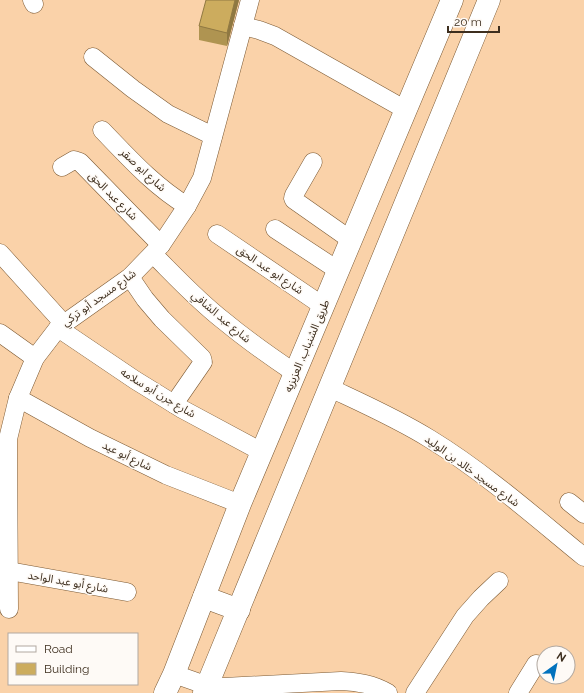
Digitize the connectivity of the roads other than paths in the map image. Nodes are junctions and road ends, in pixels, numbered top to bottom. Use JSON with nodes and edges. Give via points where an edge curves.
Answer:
{"nodes":[{"id":1,"x":250,"y":0,"type":"edge"},
{"id":2,"x":452,"y":0,"type":"edge"},
{"id":3,"x":489,"y":0,"type":"edge"},
{"id":4,"x":243,"y":26,"type":"junction"},
{"id":5,"x":93,"y":57,"type":"dead end"},
{"id":6,"x":406,"y":110,"type":"junction"},
{"id":7,"x":102,"y":130,"type":"dead end"},
{"id":8,"x":213,"y":136,"type":"junction"},
{"id":9,"x":313,"y":162,"type":"dead end"},
{"id":10,"x":62,"y":167,"type":"dead end"},
{"id":11,"x":187,"y":206,"type":"junction"},
{"id":12,"x":276,"y":229,"type":"dead end"},
{"id":13,"x":217,"y":234,"type":"dead end"},
{"id":14,"x":351,"y":240,"type":"junction"},
{"id":15,"x":157,"y":249,"type":"junction"},
{"id":16,"x":0,"y":253,"type":"edge"},
{"id":17,"x":338,"y":270,"type":"junction"},
{"id":18,"x":130,"y":277,"type":"junction"},
{"id":19,"x":323,"y":306,"type":"junction"},
{"id":20,"x":61,"y":326,"type":"junction"},
{"id":21,"x":0,"y":333,"type":"edge"},
{"id":22,"x":35,"y":358,"type":"junction"},
{"id":23,"x":295,"y":373,"type":"junction"},
{"id":24,"x":330,"y":388,"type":"junction"},
{"id":25,"x":18,"y":398,"type":"junction"},
{"id":26,"x":174,"y":404,"type":"junction"},
{"id":27,"x":262,"y":452,"type":"junction"},
{"id":28,"x":4,"y":457,"type":"edge"},
{"id":29,"x":569,"y":502,"type":"dead end"},
{"id":30,"x":240,"y":504,"type":"junction"},
{"id":31,"x":584,"y":514,"type":"edge"},
{"id":32,"x":584,"y":557,"type":"edge"},
{"id":33,"x":9,"y":571,"type":"junction"},
{"id":34,"x":499,"y":581,"type":"dead end"},
{"id":35,"x":126,"y":592,"type":"dead end"},
{"id":36,"x":204,"y":597,"type":"junction"},
{"id":37,"x":9,"y":609,"type":"dead end"},
{"id":38,"x":239,"y":610,"type":"junction"},
{"id":39,"x":536,"y":664,"type":"dead end"},
{"id":40,"x":169,"y":684,"type":"edge"},
{"id":41,"x":206,"y":689,"type":"edge"},
{"id":42,"x":388,"y":693,"type":"edge"},
{"id":43,"x":414,"y":693,"type":"edge"},
{"id":44,"x":518,"y":693,"type":"edge"}],
"edges":[{"from":1,"to":4,"type":"street","name":"شارع مسجد أبو تركي"},
{"from":2,"to":6,"type":"street","name":"طريق الشنباب, العزيزيه"},
{"from":3,"to":24,"type":"street"},
{"from":4,"to":6,"type":"street","via":[[275,36]]},
{"from":4,"to":8,"type":"street","name":"شارع مسجد أبو تركي"},
{"from":5,"to":8,"type":"street","via":[[168,114]]},
{"from":6,"to":14,"type":"street","name":"طريق الشنباب, العزيزيه"},
{"from":7,"to":11,"type":"street","name":"شارع ابو صقر","via":[[148,178]]},
{"from":8,"to":11,"type":"street","name":"شارع مسجد أبو تركي","via":[[202,178]]},
{"from":9,"to":14,"type":"street","via":[[294,195],[294,200]]},
{"from":10,"to":15,"type":"street","name":"شارع عبد الحق","via":[[74,160],[80,162]]},
{"from":11,"to":15,"type":"street","name":"شارع مسجد أبو تركي"},
{"from":12,"to":17,"type":"street"},
{"from":13,"to":19,"type":"street","name":"شارع ابو عبد الحق"},
{"from":14,"to":17,"type":"street","name":"طريق الشنباب, العزيزيه"},
{"from":15,"to":18,"type":"street","name":"شارع مسجد أبو تركي"},
{"from":15,"to":23,"type":"street","name":"شارع عبد الشافي","via":[[187,288],[261,350]]},
{"from":16,"to":20,"type":"street","name":"شارع جرن أبو سلامه"},
{"from":17,"to":19,"type":"street","name":"طريق الشنباب, العزيزيه"},
{"from":18,"to":20,"type":"street","name":"شارع مسجد أبو تركي"},
{"from":18,"to":26,"type":"street","via":[[162,319],[202,358],[203,362]]},
{"from":19,"to":23,"type":"street","name":"طريق الشنباب, العزيزيه"},
{"from":20,"to":22,"type":"street","name":"شارع مسجد أبو تركي"},
{"from":20,"to":26,"type":"street","name":"شارع جرن أبو سلامه","via":[[135,380]]},
{"from":21,"to":22,"type":"street"},
{"from":22,"to":25,"type":"street","name":"شارع مسجد أبو تركي"},
{"from":23,"to":27,"type":"street","name":"طريق الشنباب, العزيزيه"},
{"from":24,"to":32,"type":"street","name":"شارع مسجد خالد بن الوليد","via":[[404,424],[447,450]]},
{"from":24,"to":38,"type":"street"},
{"from":25,"to":28,"type":"street","name":"شارع مسجد أبو تركي"},
{"from":25,"to":30,"type":"street","name":"شارع أبو عيد","via":[[90,438],[166,475]]},
{"from":26,"to":27,"type":"street","name":"شارع جرن أبو سلامه"},
{"from":27,"to":30,"type":"street","name":"طريق الشنباب, العزيزيه"},
{"from":28,"to":33,"type":"street","name":"شارع مسجد أبو تركي"},
{"from":29,"to":31,"type":"street"},
{"from":30,"to":36,"type":"street","name":"طريق الشنباب, العزيزيه"},
{"from":33,"to":35,"type":"street","name":"شارع أبو عبد الواحد"},
{"from":33,"to":37,"type":"street","name":"شارع مسجد أبو تركي"},
{"from":34,"to":43,"type":"street","via":[[465,616]]},
{"from":36,"to":38,"type":"street"},
{"from":36,"to":40,"type":"street","name":"طريق الشنباب, العزيزيه"},
{"from":38,"to":41,"type":"street"},
{"from":39,"to":44,"type":"street"},
{"from":40,"to":41,"type":"street"},
{"from":41,"to":42,"type":"street","via":[[341,681],[361,682]]}]}
